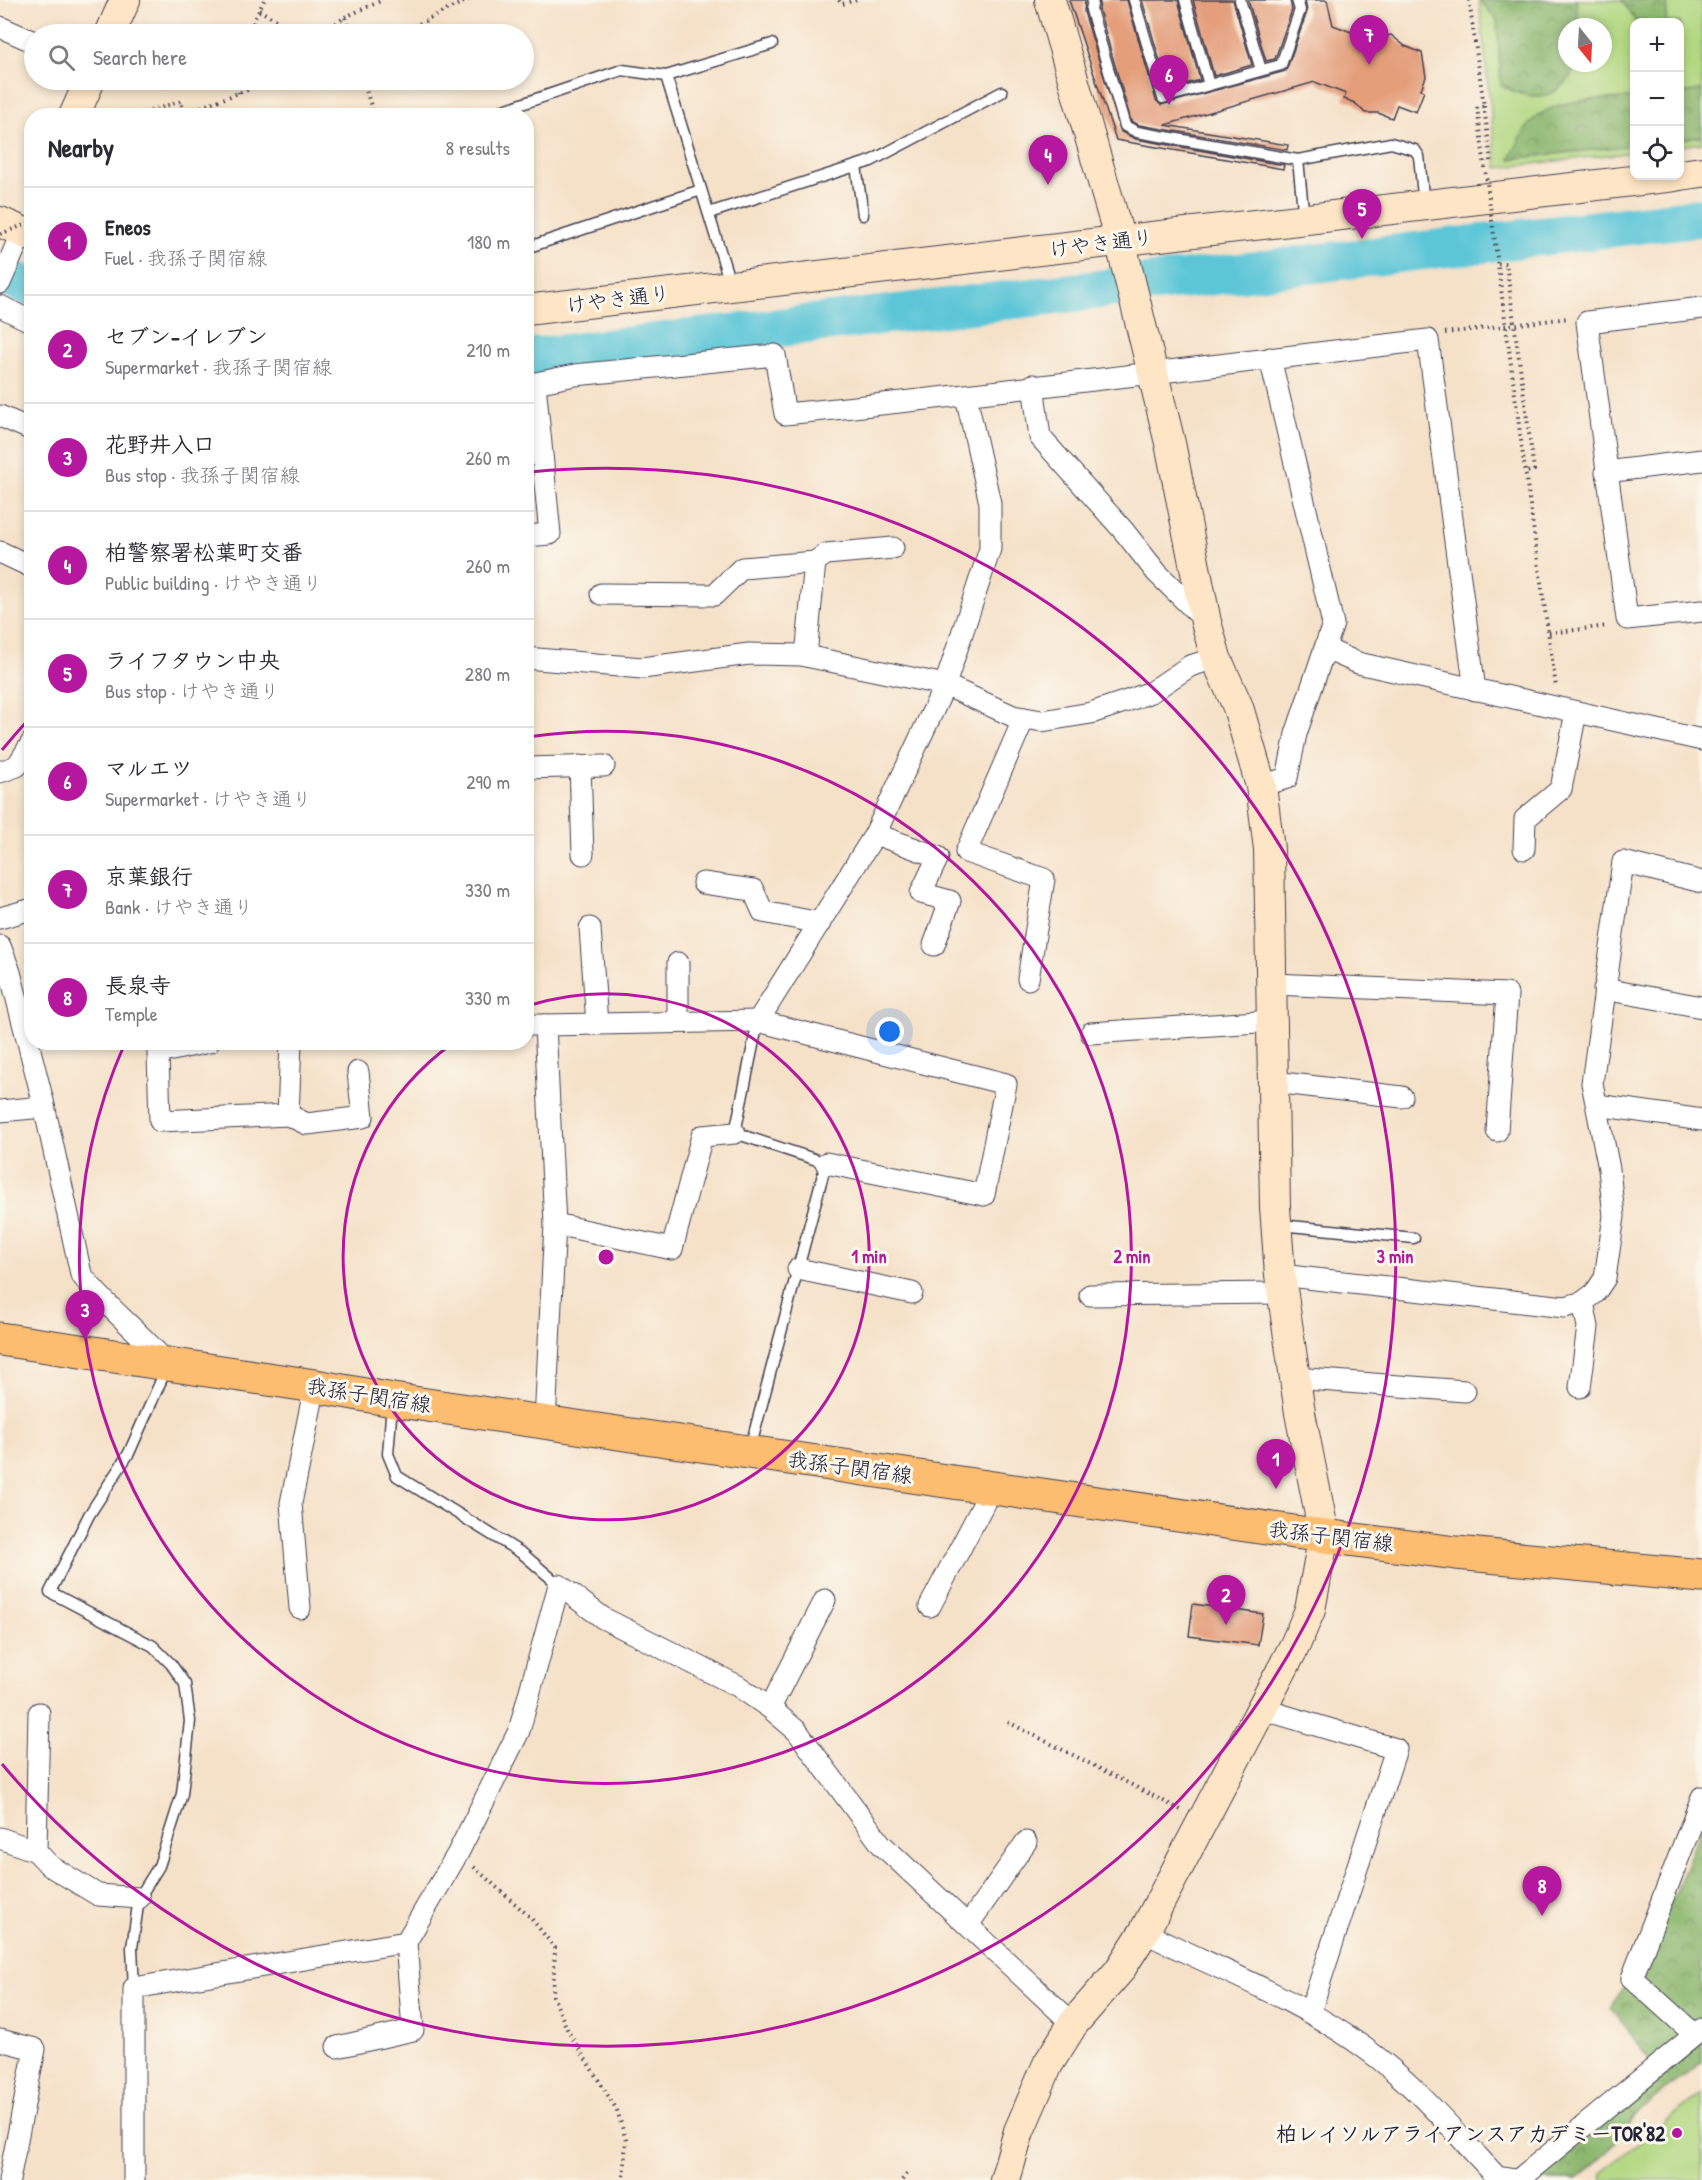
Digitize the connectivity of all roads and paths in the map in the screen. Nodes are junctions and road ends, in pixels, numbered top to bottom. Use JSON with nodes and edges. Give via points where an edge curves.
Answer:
{"nodes":[{"id":1,"x":125,"y":0,"type":"edge"},
{"id":2,"x":264,"y":0,"type":"edge"},
{"id":3,"x":383,"y":0,"type":"edge"},
{"id":4,"x":469,"y":0,"type":"edge"},
{"id":5,"x":839,"y":0,"type":"edge"},
{"id":6,"x":856,"y":0,"type":"edge"},
{"id":7,"x":1050,"y":0,"type":"edge"},
{"id":8,"x":1093,"y":0,"type":"edge"},
{"id":9,"x":1134,"y":0,"type":"edge"},
{"id":10,"x":1185,"y":0,"type":"edge"},
{"id":11,"x":1240,"y":0,"type":"edge"},
{"id":12,"x":1297,"y":0,"type":"edge"},
{"id":13,"x":1468,"y":0,"type":"edge"},
{"id":14,"x":259,"y":10,"type":"junction"},
{"id":15,"x":345,"y":17,"type":"junction"},
{"id":16,"x":114,"y":24,"type":"edge"},
{"id":17,"x":253,"y":24,"type":"edge"},
{"id":18,"x":283,"y":24,"type":"edge"},
{"id":19,"x":335,"y":24,"type":"edge"},
{"id":20,"x":347,"y":24,"type":"edge"},
{"id":21,"x":421,"y":24,"type":"edge"},
{"id":22,"x":0,"y":27,"type":"edge"},
{"id":23,"x":24,"y":38,"type":"edge"},
{"id":24,"x":772,"y":44,"type":"dead end"},
{"id":25,"x":1261,"y":70,"type":"junction"},
{"id":26,"x":666,"y":76,"type":"junction"},
{"id":27,"x":1209,"y":85,"type":"junction"},
{"id":28,"x":86,"y":90,"type":"edge"},
{"id":29,"x":239,"y":90,"type":"edge"},
{"id":30,"x":244,"y":90,"type":"edge"},
{"id":31,"x":366,"y":90,"type":"edge"},
{"id":32,"x":1002,"y":92,"type":"dead end"},
{"id":33,"x":239,"y":93,"type":"junction"},
{"id":34,"x":1484,"y":106,"type":"junction"},
{"id":35,"x":78,"y":108,"type":"edge"},
{"id":36,"x":157,"y":108,"type":"edge"},
{"id":37,"x":183,"y":108,"type":"edge"},
{"id":38,"x":198,"y":108,"type":"edge"},
{"id":39,"x":372,"y":108,"type":"edge"},
{"id":40,"x":510,"y":108,"type":"edge"},
{"id":41,"x":1298,"y":160,"type":"junction"},
{"id":42,"x":1491,"y":162,"type":"dead end"},
{"id":43,"x":856,"y":165,"type":"junction"},
{"id":44,"x":1702,"y":172,"type":"edge"},
{"id":45,"x":1684,"y":174,"type":"edge"},
{"id":46,"x":1640,"y":180,"type":"edge"},
{"id":47,"x":701,"y":190,"type":"junction"},
{"id":48,"x":1424,"y":205,"type":"junction"},
{"id":49,"x":709,"y":213,"type":"junction"},
{"id":50,"x":863,"y":215,"type":"dead end"},
{"id":51,"x":1304,"y":219,"type":"junction"},
{"id":52,"x":18,"y":230,"type":"edge"},
{"id":53,"x":534,"y":245,"type":"edge"},
{"id":54,"x":1124,"y":254,"type":"junction"},
{"id":55,"x":1498,"y":264,"type":"junction"},
{"id":56,"x":0,"y":282,"type":"edge"},
{"id":57,"x":731,"y":286,"type":"junction"},
{"id":58,"x":0,"y":306,"type":"edge"},
{"id":59,"x":1702,"y":308,"type":"edge"},
{"id":60,"x":534,"y":309,"type":"edge"},
{"id":61,"x":24,"y":318,"type":"edge"},
{"id":62,"x":1587,"y":322,"type":"junction"},
{"id":63,"x":1515,"y":325,"type":"junction"},
{"id":64,"x":1428,"y":340,"type":"junction"},
{"id":65,"x":1270,"y":358,"type":"junction"},
{"id":66,"x":1151,"y":371,"type":"junction"},
{"id":67,"x":534,"y":383,"type":"edge"},
{"id":68,"x":1033,"y":385,"type":"junction"},
{"id":69,"x":966,"y":396,"type":"junction"},
{"id":70,"x":534,"y":408,"type":"edge"},
{"id":71,"x":0,"y":416,"type":"edge"},
{"id":72,"x":24,"y":426,"type":"edge"},
{"id":73,"x":1702,"y":460,"type":"edge"},
{"id":74,"x":1606,"y":471,"type":"junction"},
{"id":75,"x":1527,"y":472,"type":"junction"},
{"id":76,"x":534,"y":535,"type":"edge"},
{"id":77,"x":893,"y":548,"type":"dead end"},
{"id":78,"x":0,"y":552,"type":"edge"},
{"id":79,"x":815,"y":562,"type":"junction"},
{"id":80,"x":24,"y":563,"type":"edge"},
{"id":81,"x":601,"y":594,"type":"dead end"},
{"id":82,"x":1702,"y":610,"type":"edge"},
{"id":83,"x":1627,"y":618,"type":"junction"},
{"id":84,"x":1206,"y":622,"type":"junction"},
{"id":85,"x":1549,"y":633,"type":"junction"},
{"id":86,"x":1326,"y":649,"type":"junction"},
{"id":87,"x":806,"y":656,"type":"junction"},
{"id":88,"x":1216,"y":658,"type":"junction"},
{"id":89,"x":534,"y":659,"type":"edge"},
{"id":90,"x":945,"y":685,"type":"junction"},
{"id":91,"x":1475,"y":690,"type":"junction"},
{"id":92,"x":1567,"y":710,"type":"junction"},
{"id":93,"x":1024,"y":718,"type":"junction"},
{"id":94,"x":1702,"y":740,"type":"edge"},
{"id":95,"x":24,"y":755,"type":"edge"},
{"id":96,"x":604,"y":765,"type":"dead end"},
{"id":97,"x":580,"y":766,"type":"junction"},
{"id":98,"x":534,"y":768,"type":"edge"},
{"id":99,"x":0,"y":772,"type":"edge"},
{"id":100,"x":1261,"y":786,"type":"junction"},
{"id":101,"x":875,"y":834,"type":"junction"},
{"id":102,"x":1524,"y":849,"type":"dead end"},
{"id":103,"x":583,"y":854,"type":"dead end"},
{"id":104,"x":1702,"y":882,"type":"edge"},
{"id":105,"x":703,"y":883,"type":"dead end"},
{"id":106,"x":24,"y":911,"type":"edge"},
{"id":107,"x":0,"y":918,"type":"edge"},
{"id":108,"x":820,"y":923,"type":"junction"},
{"id":109,"x":590,"y":928,"type":"dead end"},
{"id":110,"x":933,"y":945,"type":"dead end"},
{"id":111,"x":0,"y":946,"type":"edge"},
{"id":112,"x":678,"y":963,"type":"dead end"},
{"id":113,"x":1028,"y":979,"type":"dead end"},
{"id":114,"x":1273,"y":984,"type":"junction"},
{"id":115,"x":1604,"y":989,"type":"junction"},
{"id":116,"x":1702,"y":1007,"type":"edge"},
{"id":117,"x":24,"y":1010,"type":"edge"},
{"id":118,"x":758,"y":1021,"type":"junction"},
{"id":119,"x":678,"y":1022,"type":"junction"},
{"id":120,"x":1273,"y":1022,"type":"junction"},
{"id":121,"x":597,"y":1024,"type":"junction"},
{"id":122,"x":536,"y":1025,"type":"edge"},
{"id":123,"x":1091,"y":1033,"type":"dead end"},
{"id":124,"x":33,"y":1050,"type":"edge"},
{"id":125,"x":172,"y":1050,"type":"edge"},
{"id":126,"x":291,"y":1050,"type":"edge"},
{"id":127,"x":358,"y":1072,"type":"dead end"},
{"id":128,"x":1274,"y":1082,"type":"junction"},
{"id":129,"x":1402,"y":1097,"type":"dead end"},
{"id":130,"x":1597,"y":1105,"type":"junction"},
{"id":131,"x":44,"y":1107,"type":"junction"},
{"id":132,"x":0,"y":1111,"type":"edge"},
{"id":133,"x":288,"y":1115,"type":"junction"},
{"id":134,"x":1702,"y":1120,"type":"edge"},
{"id":135,"x":1497,"y":1131,"type":"dead end"},
{"id":136,"x":735,"y":1133,"type":"junction"},
{"id":137,"x":826,"y":1163,"type":"junction"},
{"id":138,"x":555,"y":1224,"type":"junction"},
{"id":139,"x":1276,"y":1225,"type":"junction"},
{"id":140,"x":1414,"y":1238,"type":"dead end"},
{"id":141,"x":798,"y":1269,"type":"junction"},
{"id":142,"x":1281,"y":1284,"type":"junction"},
{"id":143,"x":912,"y":1293,"type":"dead end"},
{"id":144,"x":1090,"y":1295,"type":"dead end"},
{"id":145,"x":1583,"y":1302,"type":"junction"},
{"id":146,"x":0,"y":1339,"type":"edge"},
{"id":147,"x":168,"y":1365,"type":"junction"},
{"id":148,"x":1294,"y":1378,"type":"junction"},
{"id":149,"x":315,"y":1386,"type":"junction"},
{"id":150,"x":1580,"y":1387,"type":"dead end"},
{"id":151,"x":1465,"y":1391,"type":"dead end"},
{"id":152,"x":393,"y":1400,"type":"junction"},
{"id":153,"x":545,"y":1422,"type":"junction"},
{"id":154,"x":749,"y":1452,"type":"junction"},
{"id":155,"x":992,"y":1488,"type":"junction"},
{"id":156,"x":1324,"y":1535,"type":"junction"},
{"id":157,"x":1702,"y":1576,"type":"edge"},
{"id":158,"x":559,"y":1585,"type":"junction"},
{"id":159,"x":825,"y":1600,"type":"dead end"},
{"id":160,"x":930,"y":1606,"type":"dead end"},
{"id":161,"x":300,"y":1608,"type":"dead end"},
{"id":162,"x":770,"y":1708,"type":"junction"},
{"id":163,"x":1262,"y":1709,"type":"junction"},
{"id":164,"x":39,"y":1713,"type":"dead end"},
{"id":165,"x":1008,"y":1722,"type":"dead end"},
{"id":166,"x":1702,"y":1797,"type":"edge"},
{"id":167,"x":1203,"y":1821,"type":"junction"},
{"id":168,"x":0,"y":1838,"type":"edge"},
{"id":169,"x":1026,"y":1842,"type":"dead end"},
{"id":170,"x":36,"y":1851,"type":"junction"},
{"id":171,"x":458,"y":1853,"type":"junction"},
{"id":172,"x":139,"y":1898,"type":"junction"},
{"id":173,"x":968,"y":1925,"type":"junction"},
{"id":174,"x":1143,"y":1932,"type":"junction"},
{"id":175,"x":406,"y":1942,"type":"junction"},
{"id":176,"x":134,"y":1988,"type":"junction"},
{"id":177,"x":1310,"y":2012,"type":"junction"},
{"id":178,"x":1073,"y":2024,"type":"junction"},
{"id":179,"x":1698,"y":2032,"type":"edge"},
{"id":180,"x":0,"y":2040,"type":"edge"},
{"id":181,"x":337,"y":2047,"type":"dead end"},
{"id":182,"x":908,"y":2173,"type":"dead end"},
{"id":183,"x":9,"y":2180,"type":"edge"},
{"id":184,"x":134,"y":2180,"type":"edge"},
{"id":185,"x":624,"y":2180,"type":"edge"},
{"id":186,"x":902,"y":2180,"type":"edge"},
{"id":187,"x":1005,"y":2180,"type":"edge"},
{"id":188,"x":1517,"y":2180,"type":"edge"}],
"edges":[{"from":1,"to":16,"type":"street"},
{"from":2,"to":14,"type":"path"},
{"from":3,"to":15,"type":"path"},
{"from":4,"to":21,"type":"path"},
{"from":5,"to":6,"type":"path","via":[[843,4]]},
{"from":7,"to":54,"type":"street"},
{"from":8,"to":41,"type":"lane","via":[[1090,10],[1125,126],[1137,132]]},
{"from":9,"to":27,"type":"lane","via":[[1163,98]]},
{"from":10,"to":27,"type":"lane"},
{"from":11,"to":25,"type":"lane"},
{"from":12,"to":25,"type":"lane","via":[[1300,10],[1281,65]]},
{"from":13,"to":34,"type":"path"},
{"from":14,"to":17,"type":"path"},
{"from":14,"to":18,"type":"path"},
{"from":15,"to":19,"type":"path"},
{"from":15,"to":20,"type":"path"},
{"from":22,"to":23,"type":"street"},
{"from":24,"to":26,"type":"lane"},
{"from":25,"to":27,"type":"lane"},
{"from":26,"to":40,"type":"lane","via":[[622,70]]},
{"from":26,"to":47,"type":"lane"},
{"from":28,"to":35,"type":"street"},
{"from":29,"to":33,"type":"path"},
{"from":30,"to":33,"type":"path"},
{"from":31,"to":39,"type":"path"},
{"from":32,"to":43,"type":"lane","via":[[871,161]]},
{"from":33,"to":38,"type":"path"},
{"from":34,"to":42,"type":"path"},
{"from":34,"to":55,"type":"path","bridge":true,"via":[[1477,106]]},
{"from":36,"to":37,"type":"path","via":[[181,100]]},
{"from":41,"to":48,"type":"lane","via":[[1391,143],[1415,150]]},
{"from":41,"to":51,"type":"lane"},
{"from":43,"to":49,"type":"lane"},
{"from":43,"to":50,"type":"lane"},
{"from":44,"to":45,"type":"street"},
{"from":46,"to":48,"type":"street","name":"けやき通り"},
{"from":47,"to":49,"type":"lane"},
{"from":47,"to":53,"type":"lane"},
{"from":48,"to":51,"type":"street","name":"けやき通り"},
{"from":49,"to":57,"type":"lane"},
{"from":51,"to":54,"type":"street","name":"けやき通り"},
{"from":52,"to":56,"type":"street"},
{"from":54,"to":57,"type":"street","name":"けやき通り"},
{"from":54,"to":66,"type":"street"},
{"from":55,"to":63,"type":"path","bridge":true,"via":[[1506,263]]},
{"from":55,"to":75,"type":"path","bridge":true},
{"from":57,"to":60,"type":"street","name":"けやき通り"},
{"from":58,"to":61,"type":"street"},
{"from":59,"to":62,"type":"street"},
{"from":62,"to":63,"type":"path","via":[[1574,318]]},
{"from":62,"to":74,"type":"street"},
{"from":63,"to":64,"type":"path","via":[[1438,334]]},
{"from":63,"to":75,"type":"path","via":[[1534,470]]},
{"from":64,"to":65,"type":"street"},
{"from":64,"to":91,"type":"street"},
{"from":65,"to":66,"type":"street"},
{"from":65,"to":86,"type":"street","via":[[1333,624]]},
{"from":66,"to":68,"type":"street"},
{"from":66,"to":84,"type":"street","via":[[1170,443]]},
{"from":67,"to":69,"type":"street","via":[[575,375],[775,354],[784,414]]},
{"from":68,"to":69,"type":"street"},
{"from":68,"to":84,"type":"street","via":[[1040,437],[1157,573]]},
{"from":69,"to":90,"type":"street","via":[[990,503],[990,549]]},
{"from":70,"to":76,"type":"street","via":[[550,534]]},
{"from":71,"to":72,"type":"street"},
{"from":73,"to":74,"type":"street"},
{"from":74,"to":83,"type":"street"},
{"from":75,"to":85,"type":"path"},
{"from":77,"to":79,"type":"street","via":[[826,554]]},
{"from":78,"to":80,"type":"street"},
{"from":79,"to":81,"type":"street","via":[[742,568],[714,595]]},
{"from":79,"to":87,"type":"street"},
{"from":82,"to":83,"type":"street"},
{"from":83,"to":85,"type":"path","via":[[1617,625]]},
{"from":84,"to":88,"type":"street"},
{"from":85,"to":92,"type":"path"},
{"from":86,"to":91,"type":"street","via":[[1358,663]]},
{"from":86,"to":100,"type":"street","via":[[1296,734],[1287,778]]},
{"from":87,"to":89,"type":"street","via":[[749,654],[642,668]]},
{"from":87,"to":90,"type":"street"},
{"from":88,"to":93,"type":"street","via":[[1190,666],[1151,692],[1092,713],[1042,721]]},
{"from":88,"to":100,"type":"street","via":[[1238,707]]},
{"from":90,"to":93,"type":"street"},
{"from":90,"to":101,"type":"street"},
{"from":91,"to":92,"type":"street"},
{"from":92,"to":94,"type":"street"},
{"from":92,"to":102,"type":"street","via":[[1561,789],[1525,819]]},
{"from":93,"to":113,"type":"street","via":[[966,852],[1044,879]]},
{"from":95,"to":99,"type":"street","via":[[17,766]]},
{"from":96,"to":97,"type":"street"},
{"from":97,"to":98,"type":"street"},
{"from":97,"to":103,"type":"street"},
{"from":100,"to":114,"type":"street","via":[[1269,849]]},
{"from":101,"to":108,"type":"street"},
{"from":101,"to":110,"type":"street","via":[[938,857],[921,893],[950,901]]},
{"from":104,"to":115,"type":"street","via":[[1623,862]]},
{"from":105,"to":108,"type":"street","via":[[753,890],[763,912]]},
{"from":106,"to":107,"type":"street"},
{"from":108,"to":118,"type":"street"},
{"from":109,"to":121,"type":"street"},
{"from":111,"to":117,"type":"street"},
{"from":112,"to":119,"type":"street"},
{"from":114,"to":120,"type":"street"},
{"from":114,"to":135,"type":"street","via":[[1507,994]]},
{"from":115,"to":116,"type":"street"},
{"from":115,"to":130,"type":"street","via":[[1592,1083]]},
{"from":118,"to":119,"type":"street"},
{"from":118,"to":136,"type":"lane"},
{"from":118,"to":137,"type":"street","via":[[1006,1084],[984,1195]]},
{"from":119,"to":121,"type":"street"},
{"from":120,"to":123,"type":"street"},
{"from":120,"to":128,"type":"street"},
{"from":121,"to":122,"type":"street"},
{"from":122,"to":138,"type":"street"},
{"from":124,"to":131,"type":"street"},
{"from":125,"to":133,"type":"street","via":[[158,1053],[160,1121]]},
{"from":126,"to":133,"type":"street"},
{"from":127,"to":133,"type":"street","via":[[363,1118],[307,1124]]},
{"from":128,"to":129,"type":"street"},
{"from":128,"to":139,"type":"street"},
{"from":130,"to":134,"type":"street"},
{"from":130,"to":145,"type":"street","via":[[1614,1216],[1605,1278]]},
{"from":131,"to":132,"type":"street"},
{"from":131,"to":147,"type":"street","via":[[81,1274],[94,1292],[145,1337]]},
{"from":136,"to":137,"type":"lane"},
{"from":136,"to":138,"type":"street","via":[[702,1136],[672,1249]]},
{"from":137,"to":141,"type":"lane"},
{"from":138,"to":153,"type":"street"},
{"from":139,"to":140,"type":"lane"},
{"from":139,"to":142,"type":"street"},
{"from":141,"to":143,"type":"street"},
{"from":141,"to":154,"type":"lane"},
{"from":142,"to":144,"type":"street"},
{"from":142,"to":145,"type":"street","via":[[1564,1307]]},
{"from":142,"to":148,"type":"street"},
{"from":145,"to":150,"type":"street","via":[[1588,1327]]},
{"from":146,"to":147,"type":"main road","name":"我孫子関宿線"},
{"from":147,"to":149,"type":"main road","name":"我孫子関宿線"},
{"from":147,"to":172,"type":"lane","via":[[129,1453],[89,1515],[50,1592],[153,1646],[185,1684],[190,1720],[182,1794],[159,1866]]},
{"from":148,"to":151,"type":"street"},
{"from":148,"to":156,"type":"street"},
{"from":149,"to":152,"type":"main road","name":"我孫子関宿線"},
{"from":149,"to":161,"type":"street","via":[[291,1503]]},
{"from":152,"to":153,"type":"main road","name":"我孫子関宿線"},
{"from":152,"to":158,"type":"lane","via":[[388,1454],[397,1476],[523,1554]]},
{"from":153,"to":154,"type":"main road","name":"我孫子関宿線"},
{"from":154,"to":155,"type":"main road","name":"我孫子関宿線"},
{"from":155,"to":156,"type":"main road","name":"我孫子関宿線"},
{"from":155,"to":160,"type":"street"},
{"from":156,"to":157,"type":"main road","name":"我孫子関宿線","via":[[1456,1553]]},
{"from":156,"to":163,"type":"street","via":[[1310,1610]]},
{"from":158,"to":162,"type":"street","via":[[603,1618],[738,1686]]},
{"from":158,"to":171,"type":"street","via":[[519,1731]]},
{"from":159,"to":162,"type":"street"},
{"from":162,"to":173,"type":"street","via":[[797,1731],[881,1844]]},
{"from":163,"to":167,"type":"street"},
{"from":163,"to":177,"type":"street","via":[[1396,1749]]},
{"from":164,"to":170,"type":"street"},
{"from":165,"to":167,"type":"path"},
{"from":166,"to":179,"type":"street","via":[[1632,1978]]},
{"from":167,"to":174,"type":"street"},
{"from":168,"to":170,"type":"street"},
{"from":169,"to":173,"type":"street"},
{"from":170,"to":172,"type":"street","via":[[50,1866],[98,1895]]},
{"from":171,"to":175,"type":"street"},
{"from":171,"to":185,"type":"path","via":[[530,1917],[555,1948],[553,1996],[568,2031],[616,2110],[626,2140]]},
{"from":172,"to":176,"type":"lane","via":[[132,1948]]},
{"from":173,"to":178,"type":"street"},
{"from":174,"to":177,"type":"street"},
{"from":174,"to":178,"type":"street","via":[[1119,1971]]},
{"from":175,"to":176,"type":"street"},
{"from":175,"to":181,"type":"street","via":[[413,2030]]},
{"from":176,"to":184,"type":"street"},
{"from":177,"to":188,"type":"street","via":[[1393,2071],[1497,2177]]},
{"from":178,"to":187,"type":"street","via":[[1035,2091]]},
{"from":179,"to":188,"type":"street"},
{"from":180,"to":183,"type":"street","via":[[35,2049]]},
{"from":182,"to":186,"type":"path"}]}
